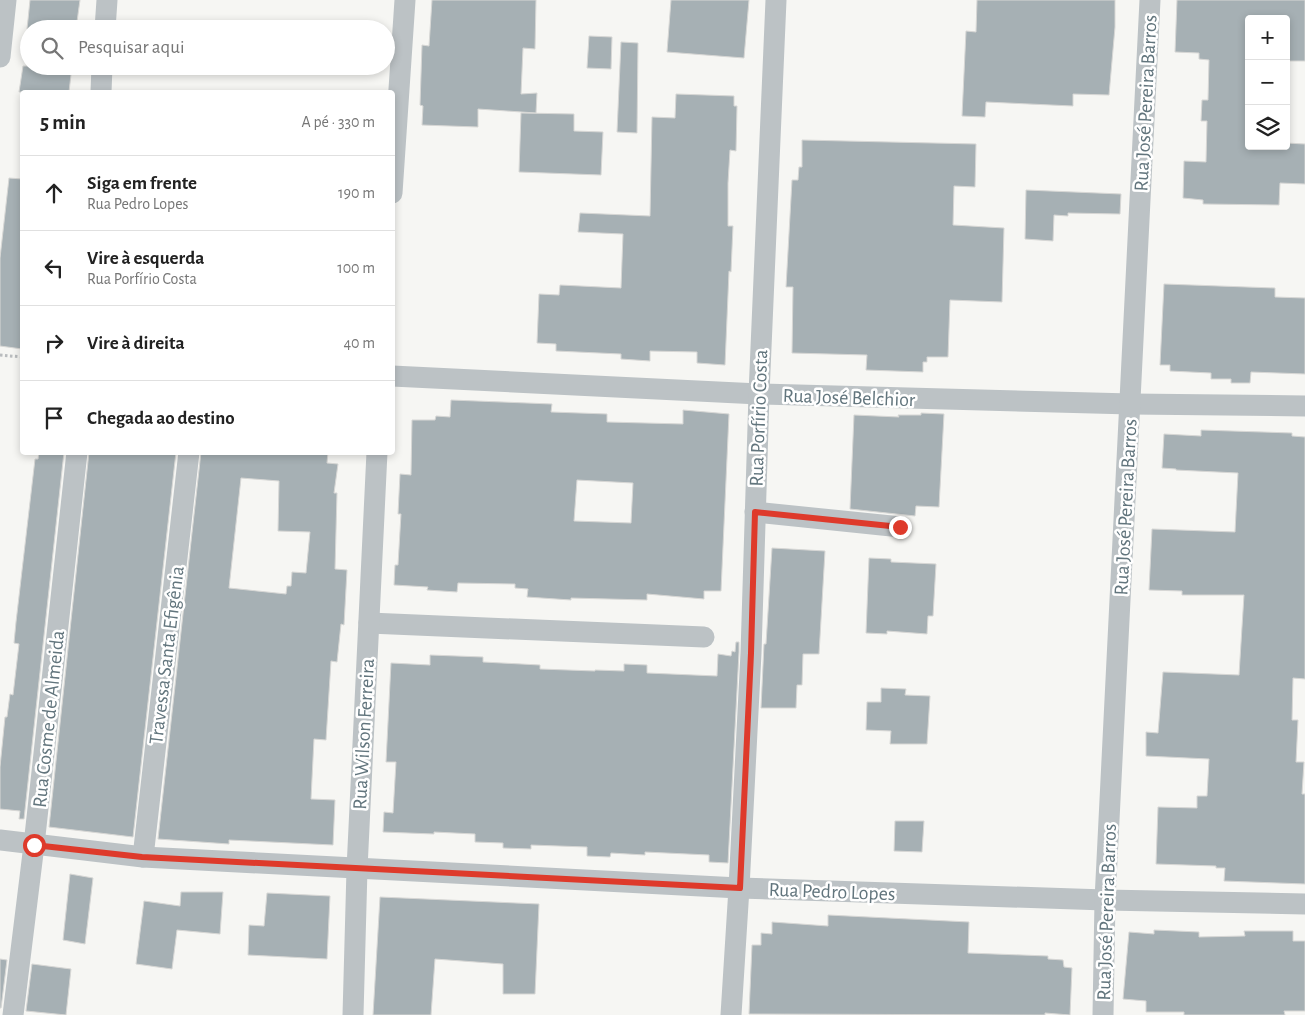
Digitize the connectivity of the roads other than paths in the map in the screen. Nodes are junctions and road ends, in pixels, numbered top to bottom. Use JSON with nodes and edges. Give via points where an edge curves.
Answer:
{"nodes":[{"id":1,"x":6,"y":0,"type":"edge"},
{"id":2,"x":107,"y":0,"type":"edge"},
{"id":3,"x":405,"y":0,"type":"edge"},
{"id":4,"x":776,"y":0,"type":"edge"},
{"id":5,"x":1150,"y":0,"type":"edge"},
{"id":6,"x":106,"y":20,"type":"edge"},
{"id":7,"x":0,"y":57,"type":"edge"},
{"id":8,"x":101,"y":75,"type":"edge"},
{"id":9,"x":100,"y":90,"type":"edge"},
{"id":10,"x":395,"y":149,"type":"edge"},
{"id":11,"x":395,"y":376,"type":"edge"},
{"id":12,"x":759,"y":394,"type":"junction"},
{"id":13,"x":1131,"y":404,"type":"junction"},
{"id":14,"x":1305,"y":406,"type":"edge"},
{"id":15,"x":77,"y":455,"type":"edge"},
{"id":16,"x":189,"y":455,"type":"edge"},
{"id":17,"x":377,"y":455,"type":"edge"},
{"id":18,"x":755,"y":512,"type":"junction"},
{"id":19,"x":900,"y":527,"type":"dead end"},
{"id":20,"x":369,"y":623,"type":"junction"},
{"id":21,"x":704,"y":637,"type":"dead end"},
{"id":22,"x":0,"y":840,"type":"edge"},
{"id":23,"x":34,"y":845,"type":"junction"},
{"id":24,"x":142,"y":857,"type":"junction"},
{"id":25,"x":356,"y":869,"type":"junction"},
{"id":26,"x":740,"y":888,"type":"junction"},
{"id":27,"x":1105,"y":900,"type":"junction"},
{"id":28,"x":1305,"y":904,"type":"edge"},
{"id":29,"x":13,"y":1015,"type":"edge"},
{"id":30,"x":352,"y":1015,"type":"edge"},
{"id":31,"x":731,"y":1015,"type":"edge"},
{"id":32,"x":1103,"y":1015,"type":"edge"}],
"edges":[{"from":1,"to":7,"type":"street"},
{"from":2,"to":6,"type":"street"},
{"from":3,"to":10,"type":"street"},
{"from":4,"to":12,"type":"street","name":"Rua Porfírio Costa"},
{"from":5,"to":13,"type":"street","name":"Rua José Pereira Barros"},
{"from":8,"to":9,"type":"street"},
{"from":11,"to":12,"type":"street","name":"Rua José Belchior"},
{"from":12,"to":13,"type":"street","name":"Rua José Belchior"},
{"from":12,"to":18,"type":"street","name":"Rua Porfírio Costa"},
{"from":13,"to":14,"type":"street","name":"Rua José Belchior"},
{"from":13,"to":27,"type":"street","name":"Rua José Pereira Barros"},
{"from":15,"to":23,"type":"street","name":"Rua Cosme de Almeida"},
{"from":16,"to":24,"type":"street","name":"Travessa Santa Efigênia"},
{"from":17,"to":20,"type":"street","name":"Rua Wilson Ferreira"},
{"from":18,"to":19,"type":"street"},
{"from":18,"to":26,"type":"street","name":"Rua Porfírio Costa"},
{"from":20,"to":21,"type":"street"},
{"from":20,"to":25,"type":"street","name":"Rua Wilson Ferreira"},
{"from":22,"to":23,"type":"street","name":"Rua Pedro Lopes"},
{"from":23,"to":24,"type":"street","name":"Rua Pedro Lopes"},
{"from":23,"to":29,"type":"street","name":"Rua Cosme de Almeida"},
{"from":24,"to":25,"type":"street","name":"Rua Pedro Lopes"},
{"from":25,"to":26,"type":"street","name":"Rua Pedro Lopes"},
{"from":25,"to":30,"type":"street","name":"Rua Wilson Ferreira"},
{"from":26,"to":27,"type":"street","name":"Rua Pedro Lopes"},
{"from":26,"to":31,"type":"street","name":"Rua Porfírio Costa"},
{"from":27,"to":28,"type":"street","name":"Rua Pedro Lopes"},
{"from":27,"to":32,"type":"street","name":"Rua José Pereira Barros"}]}
